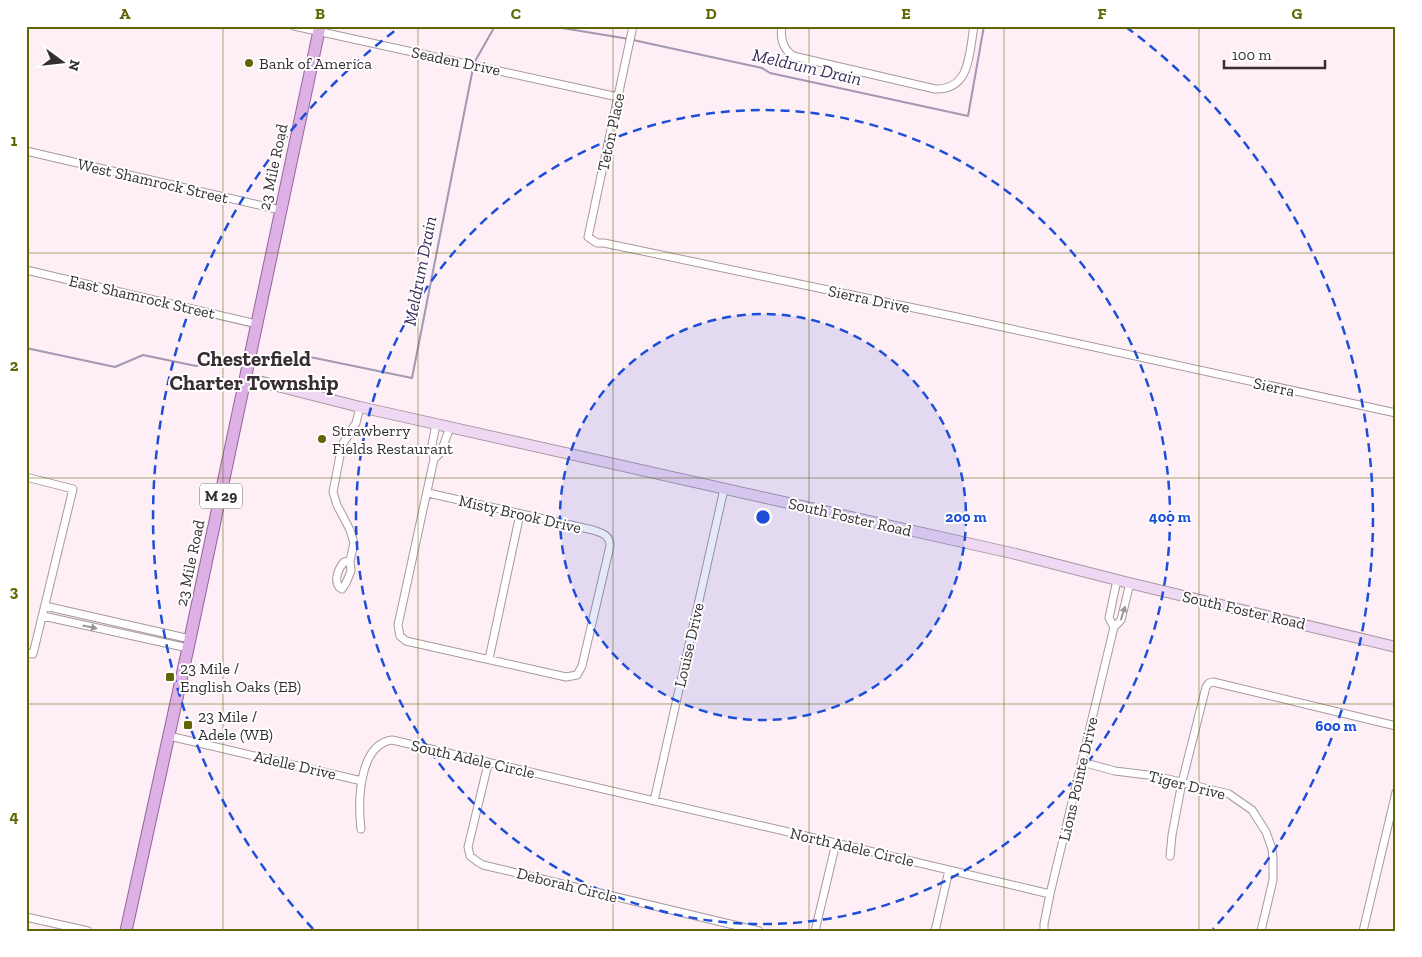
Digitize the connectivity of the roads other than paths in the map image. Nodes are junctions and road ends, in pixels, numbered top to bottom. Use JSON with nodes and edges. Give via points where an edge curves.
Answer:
{"nodes":[{"id":1,"x":294,"y":26,"type":"edge"},
{"id":2,"x":633,"y":26,"type":"edge"},
{"id":3,"x":782,"y":26,"type":"edge"},
{"id":4,"x":974,"y":26,"type":"edge"},
{"id":5,"x":320,"y":29,"type":"edge"},
{"id":6,"x":618,"y":97,"type":"junction"},
{"id":7,"x":26,"y":151,"type":"edge"},
{"id":8,"x":280,"y":210,"type":"junction"},
{"id":9,"x":588,"y":237,"type":"joint"},
{"id":10,"x":26,"y":270,"type":"edge"},
{"id":11,"x":257,"y":324,"type":"junction"},
{"id":12,"x":1152,"y":360,"type":"joint"},
{"id":13,"x":246,"y":378,"type":"junction"},
{"id":14,"x":360,"y":407,"type":"junction"},
{"id":15,"x":1396,"y":413,"type":"edge"},
{"id":16,"x":436,"y":424,"type":"junction"},
{"id":17,"x":450,"y":427,"type":"junction"},
{"id":18,"x":434,"y":459,"type":"junction"},
{"id":19,"x":26,"y":477,"type":"edge"},
{"id":20,"x":724,"y":490,"type":"junction"},
{"id":21,"x":428,"y":493,"type":"junction"},
{"id":22,"x":520,"y":514,"type":"junction"},
{"id":23,"x":350,"y":561,"type":"junction"},
{"id":24,"x":1117,"y":580,"type":"junction"},
{"id":25,"x":1130,"y":583,"type":"junction"},
{"id":26,"x":46,"y":606,"type":"junction"},
{"id":27,"x":43,"y":616,"type":"junction"},
{"id":28,"x":1114,"y":627,"type":"junction"},
{"id":29,"x":189,"y":643,"type":"junction"},
{"id":30,"x":1396,"y":646,"type":"edge"},
{"id":31,"x":30,"y":654,"type":"edge"},
{"id":32,"x":489,"y":658,"type":"junction"},
{"id":33,"x":1396,"y":726,"type":"edge"},
{"id":34,"x":169,"y":736,"type":"junction"},
{"id":35,"x":1082,"y":762,"type":"junction"},
{"id":36,"x":488,"y":764,"type":"junction"},
{"id":37,"x":362,"y":781,"type":"junction"},
{"id":38,"x":1182,"y":782,"type":"junction"},
{"id":39,"x":1396,"y":792,"type":"edge"},
{"id":40,"x":654,"y":801,"type":"junction"},
{"id":41,"x":361,"y":829,"type":"dead end"},
{"id":42,"x":836,"y":843,"type":"junction"},
{"id":43,"x":1170,"y":856,"type":"dead end"},
{"id":44,"x":949,"y":870,"type":"junction"},
{"id":45,"x":1050,"y":894,"type":"junction"},
{"id":46,"x":26,"y":917,"type":"edge"},
{"id":47,"x":88,"y":931,"type":"edge"},
{"id":48,"x":126,"y":931,"type":"edge"},
{"id":49,"x":759,"y":931,"type":"edge"},
{"id":50,"x":815,"y":931,"type":"edge"},
{"id":51,"x":935,"y":931,"type":"edge"},
{"id":52,"x":1044,"y":931,"type":"edge"},
{"id":53,"x":1261,"y":931,"type":"edge"},
{"id":54,"x":1363,"y":931,"type":"edge"}],
"edges":[{"from":1,"to":5,"type":"street","name":"Seaden Drive"},
{"from":2,"to":6,"type":"street","name":"Teton Place"},
{"from":3,"to":4,"type":"street","via":[[783,44],[798,58],[935,89],[954,86],[962,78]]},
{"from":5,"to":6,"type":"street","name":"Seaden Drive"},
{"from":5,"to":8,"type":"main road","name":"23 Mile Road","number":"M 29"},
{"from":6,"to":9,"type":"street","name":"Teton Place"},
{"from":7,"to":8,"type":"street","name":"West Shamrock Street"},
{"from":8,"to":11,"type":"main road","name":"23 Mile Road","number":"M 29"},
{"from":9,"to":12,"type":"street","name":"Sierra Drive","via":[[597,243]]},
{"from":10,"to":11,"type":"street","name":"East Shamrock Street"},
{"from":11,"to":13,"type":"main road","name":"23 Mile Road","number":"M 29"},
{"from":12,"to":15,"type":"street","name":"Sierra"},
{"from":13,"to":14,"type":"street","name":"South Foster Road"},
{"from":13,"to":29,"type":"main road","name":"23 Mile Road","number":"M 29"},
{"from":14,"to":16,"type":"street","name":"South Foster Road"},
{"from":14,"to":23,"type":"street","via":[[356,423],[342,445],[333,492],[353,537]]},
{"from":16,"to":17,"type":"street","name":"South Foster Road"},
{"from":16,"to":18,"type":"street","via":[[432,445]]},
{"from":17,"to":18,"type":"street","via":[[441,452]]},
{"from":17,"to":20,"type":"street","name":"South Foster Road"},
{"from":18,"to":21,"type":"street"},
{"from":19,"to":26,"type":"street","via":[[74,488]]},
{"from":20,"to":24,"type":"street","name":"South Foster Road","via":[[1016,554]]},
{"from":20,"to":40,"type":"street","name":"Louise Drive"},
{"from":21,"to":22,"type":"street","name":"Misty Brook Drive"},
{"from":21,"to":32,"type":"street","via":[[398,625],[400,636],[406,641]]},
{"from":22,"to":32,"type":"street"},
{"from":22,"to":32,"type":"street","name":"Misty Brook Drive","via":[[593,530],[606,535],[610,546],[582,666],[577,675],[566,677]]},
{"from":23,"to":23,"type":"street","via":[[351,571],[342,588],[337,585],[338,575],[344,562]]},
{"from":24,"to":25,"type":"street","name":"South Foster Road"},
{"from":24,"to":28,"type":"street","via":[[1109,618]]},
{"from":28,"to":25,"type":"street","one_way":true,"via":[[1121,620]]},
{"from":25,"to":30,"type":"street","name":"South Foster Road"},
{"from":26,"to":27,"type":"street"},
{"from":26,"to":29,"type":"street"},
{"from":27,"to":29,"type":"street","one_way":true},
{"from":27,"to":31,"type":"street"},
{"from":28,"to":35,"type":"street","name":"Lions Pointe Drive"},
{"from":29,"to":34,"type":"main road","name":"23 Mile Road","number":"M 29"},
{"from":33,"to":38,"type":"street","via":[[1209,683]]},
{"from":34,"to":37,"type":"street","name":"Adelle Drive"},
{"from":34,"to":48,"type":"main road","name":"23 Mile Road","number":"M 29"},
{"from":35,"to":38,"type":"street","name":"Tiger Drive"},
{"from":35,"to":45,"type":"street","name":"Lions Pointe Drive"},
{"from":36,"to":37,"type":"street","name":"South Adele Circle","via":[[392,740],[376,748],[368,760]]},
{"from":36,"to":40,"type":"street","name":"South Adele Circle"},
{"from":36,"to":49,"type":"street","name":"Deborah Circle","via":[[468,847],[470,856],[478,862]]},
{"from":37,"to":41,"type":"street","name":"South Adele Circle","via":[[358,808]]},
{"from":38,"to":43,"type":"street"},
{"from":38,"to":53,"type":"street","name":"Tiger Drive","via":[[1229,794],[1247,805],[1262,824],[1272,849],[1274,872]]},
{"from":39,"to":54,"type":"street"},
{"from":40,"to":42,"type":"street","name":"North Adele Circle"},
{"from":42,"to":44,"type":"street","name":"North Adele Circle"},
{"from":42,"to":50,"type":"street"},
{"from":44,"to":45,"type":"street","name":"North Adele Circle"},
{"from":44,"to":51,"type":"street"},
{"from":45,"to":52,"type":"street","name":"Lions Pointe Drive"},
{"from":46,"to":47,"type":"street"}]}
